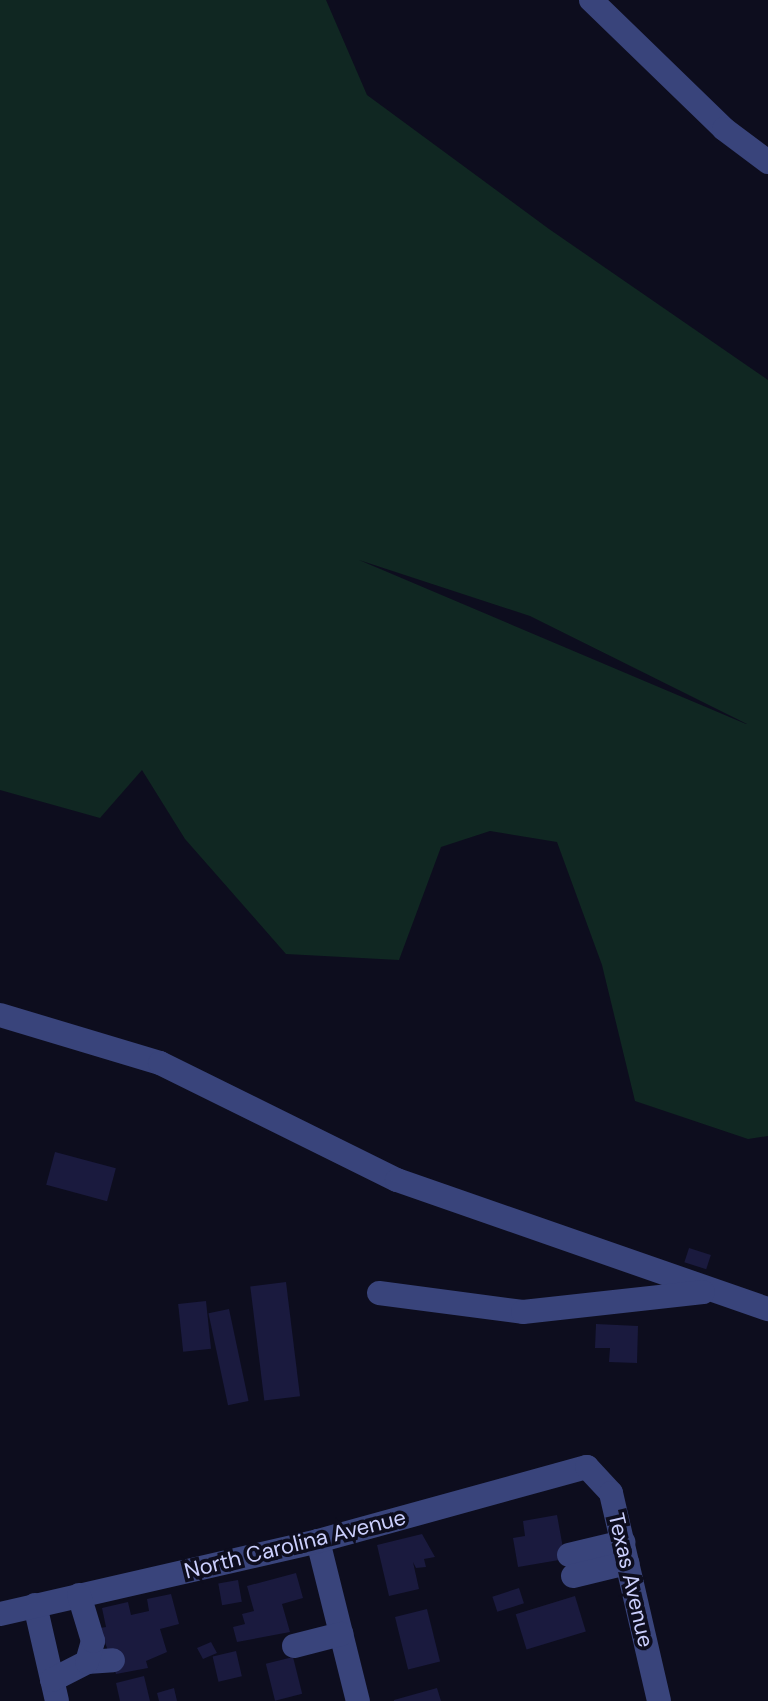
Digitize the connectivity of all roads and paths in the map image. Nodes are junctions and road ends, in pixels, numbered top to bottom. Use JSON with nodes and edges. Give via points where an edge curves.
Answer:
{"nodes":[{"id":1,"x":591,"y":0,"type":"edge"},
{"id":2,"x":768,"y":162,"type":"edge"},
{"id":3,"x":0,"y":1015,"type":"edge"},
{"id":4,"x":714,"y":1292,"type":"junction"},
{"id":5,"x":379,"y":1293,"type":"dead end"},
{"id":6,"x":768,"y":1309,"type":"edge"},
{"id":7,"x":587,"y":1467,"type":"joint"},
{"id":8,"x":318,"y":1541,"type":"junction"},
{"id":9,"x":625,"y":1552,"type":"junction"},
{"id":10,"x":571,"y":1565,"type":"dead end"},
{"id":11,"x":79,"y":1595,"type":"junction"},
{"id":12,"x":35,"y":1605,"type":"junction"},
{"id":13,"x":0,"y":1614,"type":"edge"},
{"id":14,"x":341,"y":1634,"type":"junction"},
{"id":15,"x":294,"y":1646,"type":"dead end"},
{"id":16,"x":113,"y":1660,"type":"dead end"},
{"id":17,"x":87,"y":1662,"type":"junction"},
{"id":18,"x":54,"y":1690,"type":"edge"},
{"id":19,"x":358,"y":1701,"type":"edge"},
{"id":20,"x":659,"y":1701,"type":"edge"}],
"edges":[{"from":1,"to":2,"type":"street","via":[[724,129]]},
{"from":3,"to":4,"type":"street","via":[[160,1063],[397,1180]]},
{"from":4,"to":5,"type":"street","via":[[523,1312]]},
{"from":4,"to":6,"type":"street"},
{"from":7,"to":8,"type":"street","name":"North Carolina Avenue"},
{"from":7,"to":9,"type":"street","name":"Texas Avenue","via":[[611,1493]]},
{"from":8,"to":11,"type":"street","name":"North Carolina Avenue"},
{"from":8,"to":14,"type":"street"},
{"from":9,"to":10,"type":"street"},
{"from":9,"to":20,"type":"street","name":"Texas Avenue"},
{"from":11,"to":12,"type":"street","name":"North Carolina Avenue"},
{"from":11,"to":17,"type":"street","via":[[93,1641]]},
{"from":12,"to":13,"type":"street","name":"North Carolina Avenue"},
{"from":12,"to":18,"type":"street"},
{"from":14,"to":15,"type":"street"},
{"from":14,"to":19,"type":"street"},
{"from":16,"to":17,"type":"street"},
{"from":17,"to":18,"type":"street"}]}
